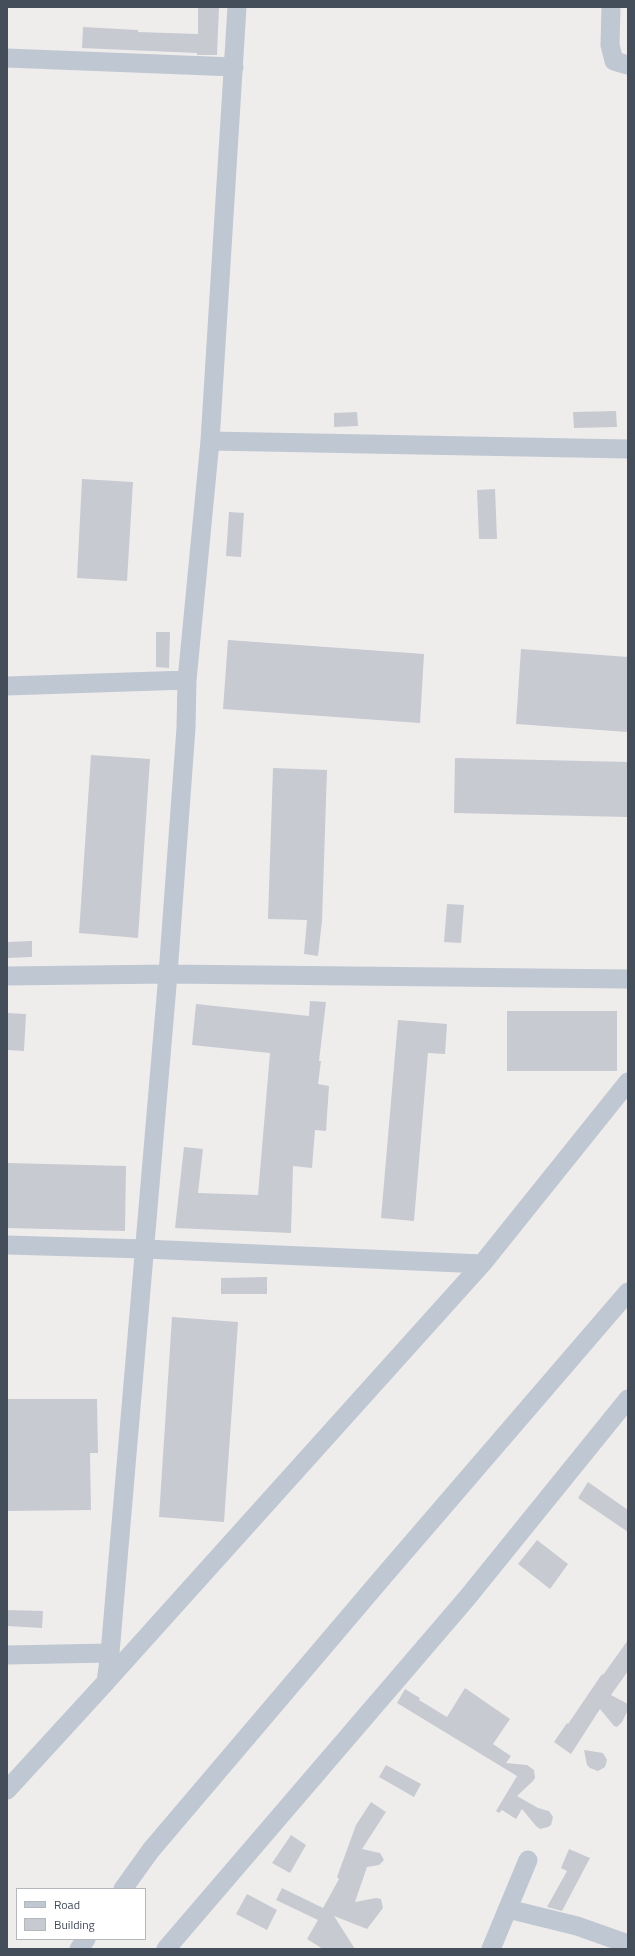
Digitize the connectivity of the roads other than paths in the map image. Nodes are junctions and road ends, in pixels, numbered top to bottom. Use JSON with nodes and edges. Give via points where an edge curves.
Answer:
{"nodes":[{"id":1,"x":237,"y":7,"type":"edge"},
{"id":2,"x":611,"y":7,"type":"edge"},
{"id":3,"x":7,"y":58,"type":"edge"},
{"id":4,"x":628,"y":65,"type":"edge"},
{"id":5,"x":234,"y":67,"type":"junction"},
{"id":6,"x":210,"y":441,"type":"junction"},
{"id":7,"x":628,"y":449,"type":"edge"},
{"id":8,"x":187,"y":680,"type":"junction"},
{"id":9,"x":7,"y":686,"type":"edge"},
{"id":10,"x":168,"y":974,"type":"junction"},
{"id":11,"x":7,"y":976,"type":"edge"},
{"id":12,"x":628,"y":979,"type":"edge"},
{"id":13,"x":628,"y":1082,"type":"edge"},
{"id":14,"x":7,"y":1245,"type":"edge"},
{"id":15,"x":145,"y":1249,"type":"junction"},
{"id":16,"x":482,"y":1264,"type":"junction"},
{"id":17,"x":628,"y":1292,"type":"edge"},
{"id":18,"x":628,"y":1399,"type":"edge"},
{"id":19,"x":110,"y":1654,"type":"junction"},
{"id":20,"x":7,"y":1655,"type":"edge"},
{"id":21,"x":106,"y":1682,"type":"junction"},
{"id":22,"x":7,"y":1790,"type":"edge"},
{"id":23,"x":528,"y":1860,"type":"dead end"},
{"id":24,"x":124,"y":1888,"type":"edge"},
{"id":25,"x":508,"y":1909,"type":"junction"},
{"id":26,"x":85,"y":1940,"type":"edge"},
{"id":27,"x":628,"y":1944,"type":"edge"},
{"id":28,"x":79,"y":1949,"type":"edge"},
{"id":29,"x":166,"y":1949,"type":"edge"},
{"id":30,"x":491,"y":1949,"type":"edge"}],
"edges":[{"from":1,"to":5,"type":"street"},
{"from":2,"to":4,"type":"street","via":[[610,45],[614,61]]},
{"from":3,"to":5,"type":"street"},
{"from":5,"to":6,"type":"street"},
{"from":6,"to":7,"type":"street"},
{"from":6,"to":8,"type":"street"},
{"from":8,"to":9,"type":"street"},
{"from":8,"to":10,"type":"street","via":[[186,728]]},
{"from":10,"to":11,"type":"street"},
{"from":10,"to":12,"type":"street"},
{"from":10,"to":15,"type":"street"},
{"from":13,"to":16,"type":"street"},
{"from":14,"to":15,"type":"street"},
{"from":15,"to":16,"type":"street"},
{"from":15,"to":19,"type":"street"},
{"from":16,"to":21,"type":"street"},
{"from":17,"to":24,"type":"street","via":[[151,1850]]},
{"from":18,"to":29,"type":"street","via":[[467,1598]]},
{"from":19,"to":20,"type":"street"},
{"from":19,"to":21,"type":"street"},
{"from":21,"to":22,"type":"street"},
{"from":23,"to":25,"type":"street"},
{"from":25,"to":27,"type":"street","via":[[583,1928]]},
{"from":25,"to":30,"type":"street"},
{"from":26,"to":28,"type":"street"}]}
